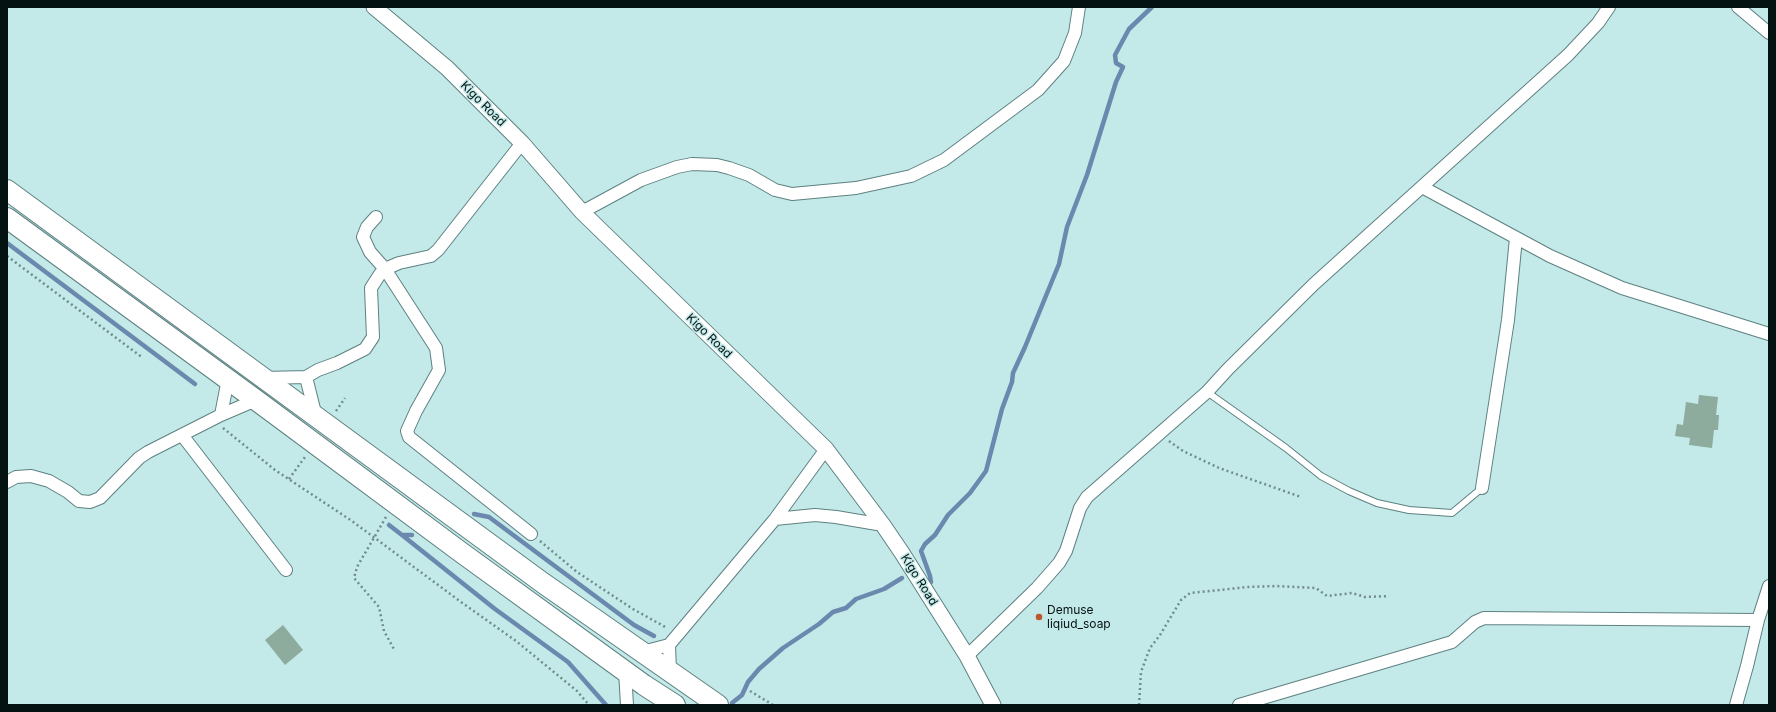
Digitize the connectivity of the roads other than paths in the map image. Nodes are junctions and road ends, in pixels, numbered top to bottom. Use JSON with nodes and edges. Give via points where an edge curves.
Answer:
{"nodes":[{"id":1,"x":374,"y":7,"type":"edge"},
{"id":2,"x":1079,"y":7,"type":"edge"},
{"id":3,"x":1609,"y":7,"type":"edge"},
{"id":4,"x":1738,"y":7,"type":"edge"},
{"id":5,"x":1769,"y":33,"type":"edge"},
{"id":6,"x":522,"y":143,"type":"junction"},
{"id":7,"x":1422,"y":187,"type":"junction"},
{"id":8,"x":7,"y":190,"type":"edge"},
{"id":9,"x":582,"y":212,"type":"junction"},
{"id":10,"x":376,"y":217,"type":"dead end"},
{"id":11,"x":7,"y":218,"type":"edge"},
{"id":12,"x":1516,"y":238,"type":"junction"},
{"id":13,"x":385,"y":269,"type":"junction"},
{"id":14,"x":1769,"y":334,"type":"edge"},
{"id":15,"x":306,"y":377,"type":"junction"},
{"id":16,"x":262,"y":378,"type":"junction"},
{"id":17,"x":228,"y":379,"type":"junction"},
{"id":18,"x":1207,"y":392,"type":"junction"},
{"id":19,"x":256,"y":400,"type":"junction"},
{"id":20,"x":324,"y":417,"type":"junction"},
{"id":21,"x":216,"y":418,"type":"junction"},
{"id":22,"x":182,"y":435,"type":"junction"},
{"id":23,"x":826,"y":449,"type":"junction"},
{"id":24,"x":7,"y":482,"type":"edge"},
{"id":25,"x":1482,"y":488,"type":"joint"},
{"id":26,"x":776,"y":519,"type":"junction"},
{"id":27,"x":883,"y":525,"type":"junction"},
{"id":28,"x":531,"y":534,"type":"road end"},
{"id":29,"x":286,"y":570,"type":"dead end"},
{"id":30,"x":1768,"y":592,"type":"edge"},
{"id":31,"x":1758,"y":620,"type":"junction"},
{"id":32,"x":669,"y":646,"type":"junction"},
{"id":33,"x":642,"y":652,"type":"junction"},
{"id":34,"x":967,"y":656,"type":"junction"},
{"id":35,"x":625,"y":671,"type":"junction"},
{"id":36,"x":670,"y":672,"type":"junction"},
{"id":37,"x":628,"y":705,"type":"edge"},
{"id":38,"x":674,"y":705,"type":"edge"},
{"id":39,"x":718,"y":705,"type":"edge"},
{"id":40,"x":993,"y":705,"type":"edge"},
{"id":41,"x":1239,"y":705,"type":"edge"},
{"id":42,"x":1736,"y":705,"type":"edge"}],
"edges":[{"from":1,"to":6,"type":"street","name":"Kigo Road","via":[[447,68]]},
{"from":2,"to":9,"type":"street","via":[[1075,33],[1064,61],[1038,90],[944,160],[911,176],[856,188],[792,194],[775,190],[729,168],[692,164],[641,180]]},
{"from":3,"to":7,"type":"street","via":[[1598,23],[1568,55]]},
{"from":4,"to":5,"type":"street"},
{"from":6,"to":9,"type":"street","name":"Kigo Road"},
{"from":6,"to":13,"type":"street","via":[[438,250],[431,256]]},
{"from":7,"to":12,"type":"street"},
{"from":7,"to":18,"type":"street","via":[[1314,284]]},
{"from":8,"to":16,"type":"highway"},
{"from":9,"to":23,"type":"street","name":"Kigo Road"},
{"from":10,"to":13,"type":"street","via":[[362,237],[370,252]]},
{"from":11,"to":17,"type":"highway"},
{"from":12,"to":14,"type":"street","via":[[1622,288]]},
{"from":12,"to":25,"type":"street","via":[[1508,320]]},
{"from":13,"to":15,"type":"street","via":[[371,288],[374,328],[370,344],[359,353]]},
{"from":13,"to":28,"type":"street","via":[[436,348],[439,370],[407,430],[409,437]]},
{"from":15,"to":16,"type":"street"},
{"from":15,"to":20,"type":"street"},
{"from":16,"to":20,"type":"highway"},
{"from":17,"to":19,"type":"highway"},
{"from":17,"to":21,"type":"street"},
{"from":18,"to":25,"type":"lane","via":[[1321,476],[1377,503],[1409,510],[1452,513]]},
{"from":18,"to":34,"type":"street","via":[[1087,497],[1080,508],[1066,551],[1059,563]]},
{"from":19,"to":21,"type":"street"},
{"from":19,"to":35,"type":"highway"},
{"from":20,"to":33,"type":"highway","via":[[536,578]]},
{"from":21,"to":22,"type":"street"},
{"from":22,"to":24,"type":"street","via":[[140,458],[100,498],[90,502],[79,501],[49,481],[31,476],[16,477]]},
{"from":22,"to":29,"type":"street"},
{"from":23,"to":26,"type":"street"},
{"from":23,"to":27,"type":"street","name":"Kigo Road"},
{"from":26,"to":27,"type":"street","via":[[815,515]]},
{"from":26,"to":32,"type":"street"},
{"from":27,"to":34,"type":"street","name":"Kigo Road"},
{"from":30,"to":31,"type":"street"},
{"from":31,"to":41,"type":"street","via":[[1484,618],[1475,622],[1452,642]]},
{"from":31,"to":42,"type":"street"},
{"from":32,"to":33,"type":"street"},
{"from":32,"to":36,"type":"street"},
{"from":33,"to":36,"type":"highway"},
{"from":34,"to":40,"type":"street","name":"Kigo Road"},
{"from":35,"to":37,"type":"street"},
{"from":35,"to":38,"type":"highway"},
{"from":36,"to":39,"type":"highway"}]}
